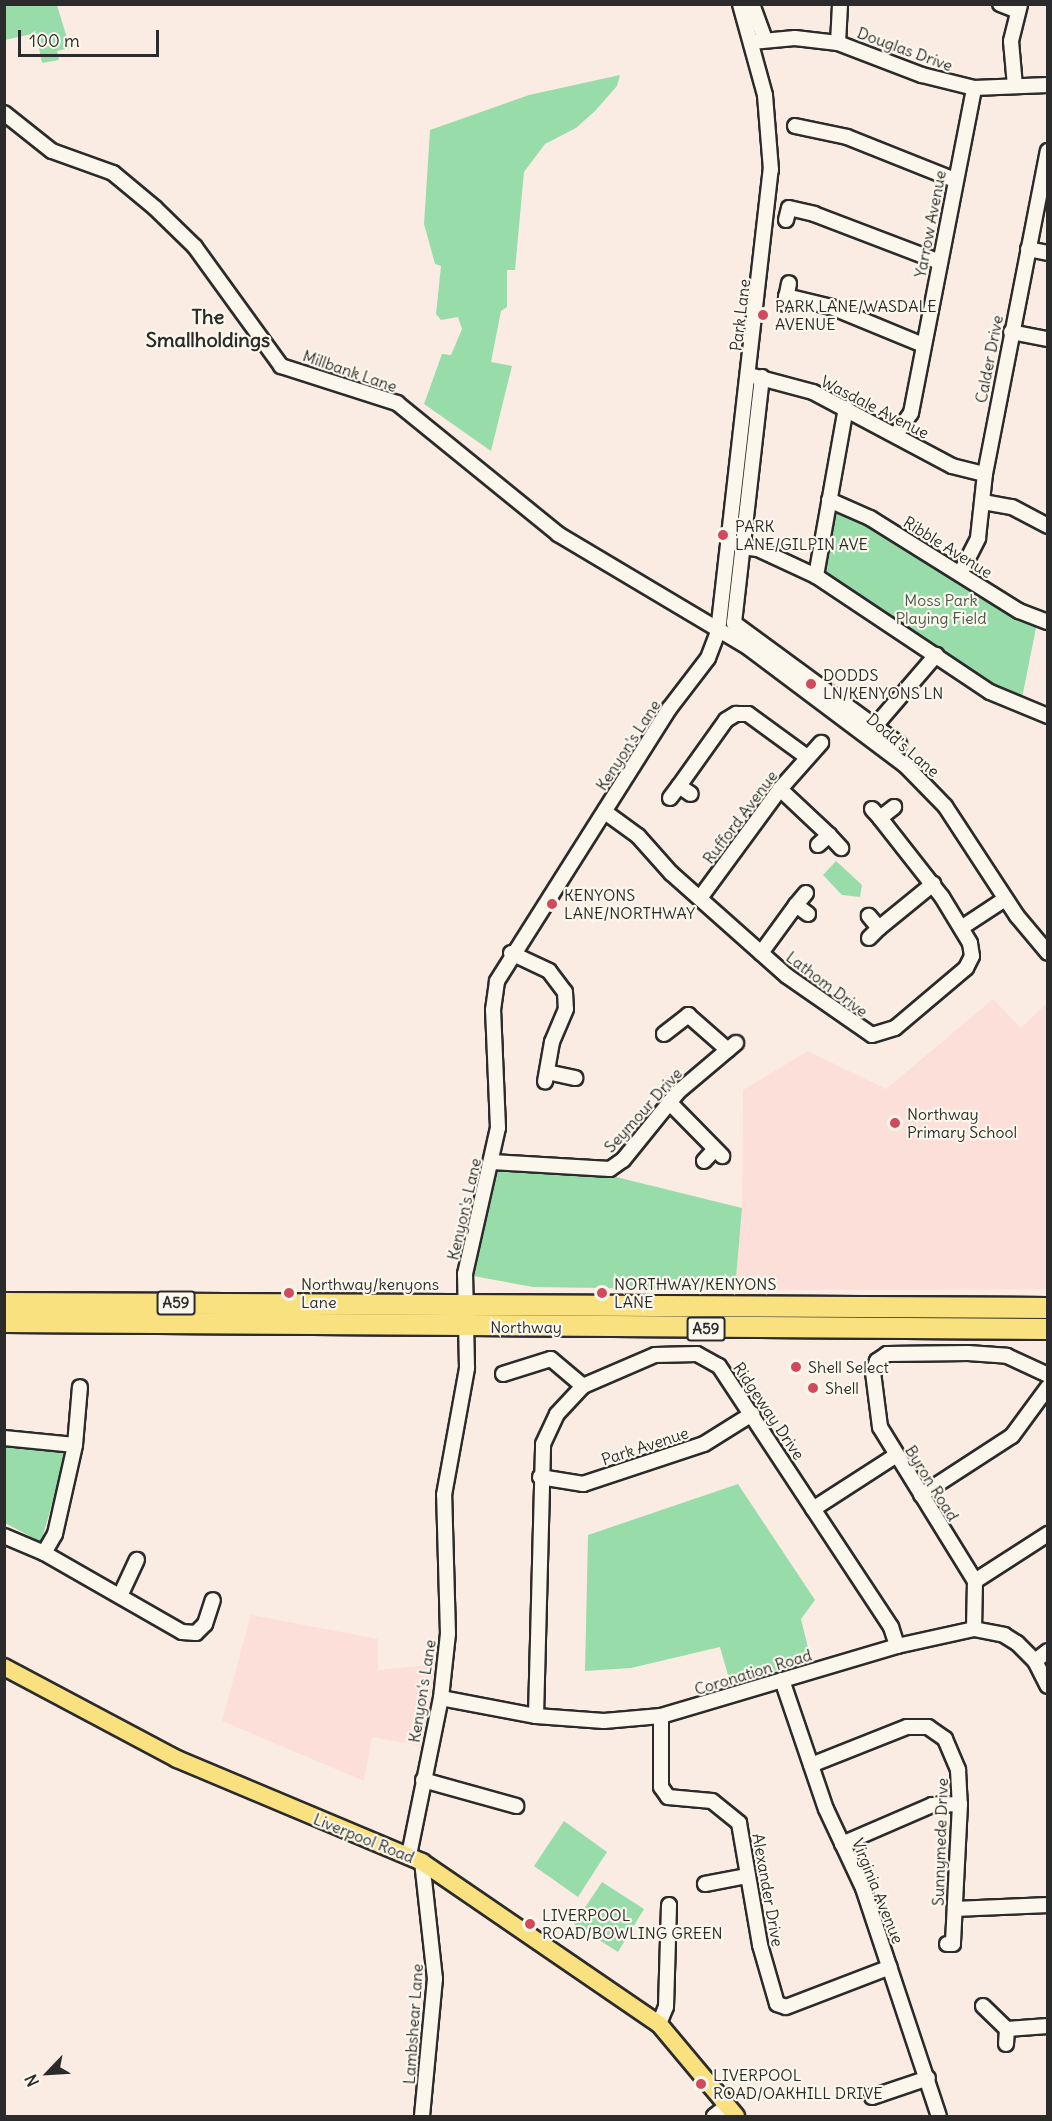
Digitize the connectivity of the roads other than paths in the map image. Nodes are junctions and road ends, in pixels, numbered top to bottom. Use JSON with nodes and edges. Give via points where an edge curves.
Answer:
{"nodes":[{"id":1,"x":740,"y":4,"type":"edge"},
{"id":2,"x":752,"y":4,"type":"edge"},
{"id":3,"x":840,"y":4,"type":"edge"},
{"id":4,"x":1000,"y":4,"type":"edge"},
{"id":5,"x":1018,"y":7,"type":"edge"},
{"id":6,"x":759,"y":40,"type":"junction"},
{"id":7,"x":838,"y":43,"type":"junction"},
{"id":8,"x":1047,"y":85,"type":"edge"},
{"id":9,"x":1015,"y":86,"type":"junction"},
{"id":10,"x":974,"y":88,"type":"junction"},
{"id":11,"x":4,"y":113,"type":"edge"},
{"id":12,"x":795,"y":124,"type":"dead end"},
{"id":13,"x":1047,"y":151,"type":"edge"},
{"id":14,"x":955,"y":180,"type":"junction"},
{"id":15,"x":788,"y":209,"type":"dead end"},
{"id":16,"x":1028,"y":249,"type":"junction"},
{"id":17,"x":1047,"y":253,"type":"edge"},
{"id":18,"x":940,"y":262,"type":"junction"},
{"id":19,"x":787,"y":294,"type":"dead end"},
{"id":20,"x":1011,"y":332,"type":"junction"},
{"id":21,"x":1047,"y":339,"type":"edge"},
{"id":22,"x":923,"y":345,"type":"junction"},
{"id":23,"x":755,"y":376,"type":"junction"},
{"id":24,"x":846,"y":408,"type":"junction"},
{"id":25,"x":897,"y":433,"type":"junction"},
{"id":26,"x":985,"y":474,"type":"junction"},
{"id":27,"x":829,"y":500,"type":"junction"},
{"id":28,"x":982,"y":502,"type":"junction"},
{"id":29,"x":1047,"y":526,"type":"edge"},
{"id":30,"x":741,"y":546,"type":"junction"},
{"id":31,"x":961,"y":572,"type":"junction"},
{"id":32,"x":816,"y":576,"type":"junction"},
{"id":33,"x":1047,"y":622,"type":"edge"},
{"id":34,"x":734,"y":623,"type":"joint"},
{"id":35,"x":718,"y":632,"type":"junction"},
{"id":36,"x":936,"y":655,"type":"junction"},
{"id":37,"x":800,"y":675,"type":"junction"},
{"id":38,"x":1047,"y":716,"type":"edge"},
{"id":39,"x":875,"y":726,"type":"junction"},
{"id":40,"x":821,"y":742,"type":"dead end"},
{"id":41,"x":899,"y":744,"type":"dead end"},
{"id":42,"x":807,"y":757,"type":"junction"},
{"id":43,"x":679,"y":786,"type":"junction"},
{"id":44,"x":780,"y":789,"type":"junction"},
{"id":45,"x":691,"y":794,"type":"dead end"},
{"id":46,"x":670,"y":798,"type":"dead end"},
{"id":47,"x":894,"y":807,"type":"dead end"},
{"id":48,"x":605,"y":812,"type":"junction"},
{"id":49,"x":829,"y":835,"type":"junction"},
{"id":50,"x":818,"y":845,"type":"dead end"},
{"id":51,"x":841,"y":848,"type":"dead end"},
{"id":52,"x":933,"y":884,"type":"junction"},
{"id":53,"x":806,"y":893,"type":"dead end"},
{"id":54,"x":700,"y":898,"type":"junction"},
{"id":55,"x":1005,"y":899,"type":"junction"},
{"id":56,"x":796,"y":905,"type":"junction"},
{"id":57,"x":808,"y":914,"type":"dead end"},
{"id":58,"x":869,"y":916,"type":"dead end"},
{"id":59,"x":961,"y":928,"type":"junction"},
{"id":60,"x":761,"y":952,"type":"junction"},
{"id":61,"x":511,"y":953,"type":"junction"},
{"id":62,"x":1047,"y":953,"type":"edge"},
{"id":63,"x":665,"y":1026,"type":"dead end"},
{"id":64,"x":580,"y":1078,"type":"dead end"},
{"id":65,"x":669,"y":1102,"type":"junction"},
{"id":66,"x":704,"y":1161,"type":"dead end"},
{"id":67,"x":492,"y":1162,"type":"junction"},
{"id":68,"x":4,"y":1303,"type":"edge"},
{"id":69,"x":465,"y":1304,"type":"junction"},
{"id":70,"x":1047,"y":1308,"type":"edge"},
{"id":71,"x":4,"y":1322,"type":"edge"},
{"id":72,"x":465,"y":1326,"type":"junction"},
{"id":73,"x":1047,"y":1329,"type":"edge"},
{"id":74,"x":503,"y":1374,"type":"dead end"},
{"id":75,"x":1047,"y":1376,"type":"edge"},
{"id":76,"x":583,"y":1386,"type":"junction"},
{"id":77,"x":80,"y":1387,"type":"dead end"},
{"id":78,"x":1047,"y":1387,"type":"edge"},
{"id":79,"x":752,"y":1414,"type":"junction"},
{"id":80,"x":4,"y":1438,"type":"edge"},
{"id":81,"x":75,"y":1445,"type":"junction"},
{"id":82,"x":895,"y":1456,"type":"junction"},
{"id":83,"x":540,"y":1477,"type":"junction"},
{"id":84,"x":921,"y":1495,"type":"junction"},
{"id":85,"x":813,"y":1509,"type":"junction"},
{"id":86,"x":1047,"y":1534,"type":"edge"},
{"id":87,"x":4,"y":1536,"type":"edge"},
{"id":88,"x":45,"y":1553,"type":"junction"},
{"id":89,"x":137,"y":1560,"type":"dead end"},
{"id":90,"x":975,"y":1581,"type":"junction"},
{"id":91,"x":120,"y":1596,"type":"junction"},
{"id":92,"x":213,"y":1600,"type":"dead end"},
{"id":93,"x":974,"y":1629,"type":"junction"},
{"id":94,"x":897,"y":1646,"type":"junction"},
{"id":95,"x":1047,"y":1651,"type":"edge"},
{"id":96,"x":1035,"y":1660,"type":"junction"},
{"id":97,"x":4,"y":1667,"type":"edge"},
{"id":98,"x":782,"y":1680,"type":"junction"},
{"id":99,"x":1047,"y":1686,"type":"edge"},
{"id":100,"x":441,"y":1698,"type":"junction"},
{"id":101,"x":536,"y":1716,"type":"junction"},
{"id":102,"x":661,"y":1716,"type":"junction"},
{"id":103,"x":811,"y":1765,"type":"junction"},
{"id":104,"x":423,"y":1780,"type":"junction"},
{"id":105,"x":960,"y":1804,"type":"junction"},
{"id":106,"x":516,"y":1806,"type":"dead end"},
{"id":107,"x":842,"y":1844,"type":"junction"},
{"id":108,"x":416,"y":1858,"type":"junction"},
{"id":109,"x":747,"y":1876,"type":"junction"},
{"id":110,"x":705,"y":1884,"type":"dead end"},
{"id":111,"x":669,"y":1905,"type":"dead end"},
{"id":112,"x":1047,"y":1905,"type":"edge"},
{"id":113,"x":955,"y":1909,"type":"junction"},
{"id":114,"x":947,"y":1944,"type":"dead end"},
{"id":115,"x":890,"y":1967,"type":"junction"},
{"id":116,"x":983,"y":2006,"type":"dead end"},
{"id":117,"x":659,"y":2024,"type":"junction"},
{"id":118,"x":1047,"y":2026,"type":"edge"},
{"id":119,"x":1007,"y":2029,"type":"junction"},
{"id":120,"x":1006,"y":2044,"type":"dead end"},
{"id":121,"x":928,"y":2078,"type":"junction"},
{"id":122,"x":872,"y":2097,"type":"dead end"},
{"id":123,"x":726,"y":2113,"type":"edge"},
{"id":124,"x":422,"y":2116,"type":"edge"},
{"id":125,"x":939,"y":2116,"type":"edge"}],
"edges":[{"from":1,"to":6,"type":"street","name":"Park Lane"},
{"from":2,"to":6,"type":"street","name":"Park Lane"},
{"from":3,"to":7,"type":"street"},
{"from":4,"to":5,"type":"street"},
{"from":5,"to":9,"type":"street","via":[[1011,41]]},
{"from":6,"to":7,"type":"street","name":"Douglas Drive"},
{"from":6,"to":23,"type":"street","name":"Park Lane","via":[[771,170]]},
{"from":7,"to":10,"type":"street","name":"Douglas Drive","via":[[938,80]]},
{"from":8,"to":9,"type":"street","name":"Douglas Drive"},
{"from":9,"to":10,"type":"street","name":"Douglas Drive"},
{"from":10,"to":14,"type":"street","name":"Yarrow Avenue"},
{"from":11,"to":35,"type":"street","name":"Millbank Lane","via":[[52,151],[113,173],[155,208],[195,247],[282,366],[397,403],[558,534]]},
{"from":12,"to":14,"type":"street","via":[[857,140]]},
{"from":13,"to":16,"type":"street","name":"Calder Drive"},
{"from":14,"to":18,"type":"street","name":"Yarrow Avenue"},
{"from":15,"to":18,"type":"street","via":[[871,234]]},
{"from":16,"to":17,"type":"street"},
{"from":16,"to":20,"type":"street","name":"Calder Drive"},
{"from":18,"to":22,"type":"street","name":"Yarrow Avenue"},
{"from":19,"to":22,"type":"street","via":[[831,307]]},
{"from":20,"to":21,"type":"street"},
{"from":20,"to":26,"type":"street","name":"Calder Drive"},
{"from":22,"to":25,"type":"street","name":"Yarrow Avenue","via":[[911,413]]},
{"from":23,"to":24,"type":"street","name":"Wasdale Avenue"},
{"from":23,"to":30,"type":"street","name":"Park Lane"},
{"from":23,"to":35,"type":"street","name":"Park Lane"},
{"from":24,"to":25,"type":"street","name":"Wasdale Avenue"},
{"from":24,"to":27,"type":"street"},
{"from":25,"to":26,"type":"street","name":"Wasdale Avenue","via":[[952,466]]},
{"from":26,"to":28,"type":"street","name":"Calder Drive"},
{"from":27,"to":31,"type":"street","name":"Ribble Avenue","via":[[863,514]]},
{"from":27,"to":32,"type":"street"},
{"from":28,"to":29,"type":"street","via":[[1012,507]]},
{"from":28,"to":31,"type":"street","name":"Calder Drive","via":[[978,537]]},
{"from":30,"to":32,"type":"street","via":[[758,549]]},
{"from":30,"to":34,"type":"street","name":"Park Lane"},
{"from":31,"to":33,"type":"street","name":"Ribble Avenue","via":[[1019,611]]},
{"from":32,"to":36,"type":"street"},
{"from":34,"to":37,"type":"street","name":"Dodd's Lane"},
{"from":35,"to":37,"type":"street","name":"Dodd's Lane"},
{"from":35,"to":48,"type":"street","name":"Kenyon's Lane","via":[[708,658],[669,709]]},
{"from":36,"to":38,"type":"street","via":[[990,692]]},
{"from":36,"to":39,"type":"street"},
{"from":37,"to":39,"type":"street","name":"Dodd's Lane"},
{"from":37,"to":55,"type":"street","name":"Dodd's Lane","via":[[926,783],[965,832]]},
{"from":39,"to":41,"type":"street","name":"Dodd's Lane"},
{"from":40,"to":42,"type":"street","name":"Rufford Avenue"},
{"from":42,"to":43,"type":"street","via":[[748,714],[736,714],[726,720]]},
{"from":42,"to":44,"type":"street","name":"Rufford Avenue"},
{"from":43,"to":45,"type":"street"},
{"from":43,"to":46,"type":"street"},
{"from":44,"to":49,"type":"street"},
{"from":44,"to":54,"type":"street","name":"Rufford Avenue"},
{"from":47,"to":52,"type":"street","via":[[876,813]]},
{"from":48,"to":54,"type":"street","name":"Lathom Drive","via":[[638,836]]},
{"from":48,"to":61,"type":"street","name":"Kenyon's Lane"},
{"from":49,"to":50,"type":"street"},
{"from":49,"to":51,"type":"street"},
{"from":52,"to":58,"type":"street","via":[[874,933]]},
{"from":52,"to":59,"type":"street"},
{"from":53,"to":56,"type":"street"},
{"from":54,"to":60,"type":"street","name":"Lathom Drive"},
{"from":55,"to":59,"type":"street"},
{"from":55,"to":62,"type":"street","name":"Dodd's Lane"},
{"from":56,"to":57,"type":"street"},
{"from":56,"to":60,"type":"street"},
{"from":59,"to":60,"type":"street","name":"Lathom Drive","via":[[972,950],[966,968],[895,1028],[880,1035],[855,1027]]},
{"from":61,"to":64,"type":"street","via":[[549,971],[565,992],[566,1009],[552,1042],[546,1077]]},
{"from":61,"to":67,"type":"street","name":"Kenyon's Lane","via":[[494,996],[500,1102]]},
{"from":63,"to":65,"type":"street","name":"Seymour Drive","via":[[682,1017],[694,1017],[732,1046]]},
{"from":65,"to":66,"type":"street","via":[[719,1153]]},
{"from":65,"to":67,"type":"street","name":"Seymour Drive","via":[[623,1160],[610,1169]]},
{"from":67,"to":69,"type":"street","name":"Kenyon's Lane","via":[[465,1274]]},
{"from":68,"to":69,"type":"highway","name":"Northway","number":"A59"},
{"from":69,"to":70,"type":"highway","name":"Northway","number":"A59"},
{"from":69,"to":72,"type":"street","name":"Kenyon's Lane"},
{"from":71,"to":72,"type":"highway","name":"Northway","number":"A59"},
{"from":72,"to":73,"type":"highway","name":"Northway","number":"A59"},
{"from":72,"to":100,"type":"street","name":"Kenyon's Lane","via":[[465,1379],[444,1495],[448,1634]]},
{"from":74,"to":76,"type":"street","via":[[551,1359]]},
{"from":75,"to":82,"type":"street","name":"Byron Road","via":[[1007,1356],[887,1354],[877,1361],[873,1372],[873,1401],[879,1427]]},
{"from":76,"to":79,"type":"street","name":"Ridgeway Drive","via":[[640,1359],[697,1354],[719,1366]]},
{"from":76,"to":83,"type":"street","name":"Ridgeway Drive","via":[[548,1430]]},
{"from":77,"to":81,"type":"street"},
{"from":78,"to":84,"type":"street","via":[[1012,1436]]},
{"from":79,"to":83,"type":"street","name":"Park Avenue","via":[[704,1444],[583,1484]]},
{"from":79,"to":85,"type":"street","name":"Ridgeway Drive"},
{"from":80,"to":81,"type":"street"},
{"from":81,"to":88,"type":"street","via":[[55,1534]]},
{"from":82,"to":84,"type":"street","name":"Byron Road"},
{"from":82,"to":85,"type":"street"},
{"from":83,"to":101,"type":"street","name":"Ridgeway Drive"},
{"from":84,"to":90,"type":"street","name":"Byron Road"},
{"from":85,"to":94,"type":"street","name":"Ridgeway Drive","via":[[891,1627]]},
{"from":86,"to":90,"type":"street"},
{"from":87,"to":88,"type":"street"},
{"from":88,"to":91,"type":"street"},
{"from":89,"to":91,"type":"street"},
{"from":90,"to":93,"type":"street"},
{"from":91,"to":92,"type":"street","via":[[182,1632],[196,1633],[205,1624]]},
{"from":93,"to":94,"type":"street","name":"Coronation Road"},
{"from":93,"to":96,"type":"street","name":"Coronation Road","via":[[1004,1635]]},
{"from":94,"to":98,"type":"street","name":"Coronation Road"},
{"from":95,"to":96,"type":"street"},
{"from":96,"to":99,"type":"street","name":"Coronation Road"},
{"from":97,"to":108,"type":"main road","name":"Liverpool Road","via":[[177,1759]]},
{"from":98,"to":102,"type":"street","name":"Coronation Road"},
{"from":98,"to":103,"type":"street","name":"Virginia Avenue"},
{"from":100,"to":101,"type":"street","name":"Coronation Road"},
{"from":100,"to":104,"type":"street","name":"Kenyon's Lane"},
{"from":101,"to":102,"type":"street","name":"Coronation Road","via":[[604,1721]]},
{"from":102,"to":109,"type":"street","name":"Alexander Drive","via":[[661,1787],[668,1797],[712,1802],[726,1809],[744,1838]]},
{"from":103,"to":105,"type":"street","name":"Sunnymede Drive","via":[[907,1727],[928,1727],[951,1748],[958,1770]]},
{"from":103,"to":107,"type":"street","name":"Virginia Avenue"},
{"from":104,"to":106,"type":"street","via":[[500,1808]]},
{"from":104,"to":108,"type":"street","name":"Kenyon's Lane"},
{"from":105,"to":107,"type":"street","via":[[932,1805]]},
{"from":105,"to":113,"type":"street","name":"Sunnymede Drive"},
{"from":107,"to":115,"type":"street","name":"Virginia Avenue"},
{"from":108,"to":117,"type":"main road","name":"Liverpool Road"},
{"from":108,"to":124,"type":"street","name":"Lambshear Lane","via":[[435,1979]]},
{"from":109,"to":110,"type":"street"},
{"from":109,"to":115,"type":"street","name":"Alexander Drive","via":[[777,2004],[786,2007]]},
{"from":111,"to":117,"type":"street","via":[[666,2007]]},
{"from":112,"to":113,"type":"street"},
{"from":113,"to":114,"type":"street","name":"Sunnymede Drive","via":[[954,1944]]},
{"from":115,"to":121,"type":"street","name":"Virginia Avenue"},
{"from":116,"to":119,"type":"street"},
{"from":117,"to":123,"type":"main road","name":"Liverpool Road"},
{"from":118,"to":119,"type":"street"},
{"from":119,"to":120,"type":"street"},
{"from":121,"to":122,"type":"street"},
{"from":121,"to":125,"type":"street","name":"Virginia Avenue"}]}
